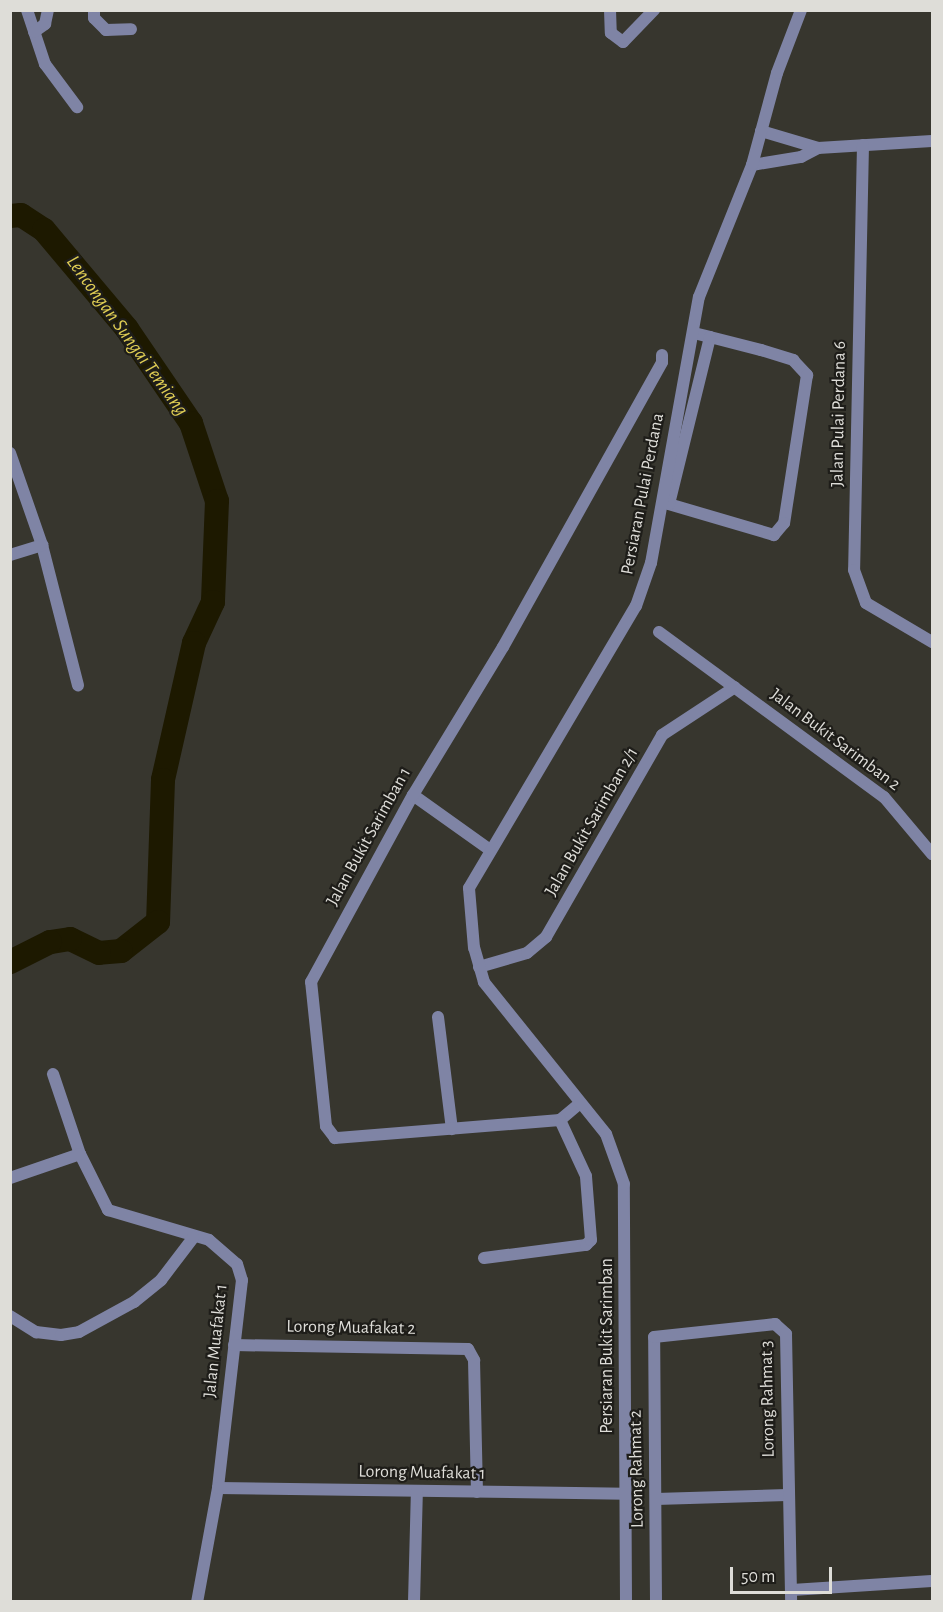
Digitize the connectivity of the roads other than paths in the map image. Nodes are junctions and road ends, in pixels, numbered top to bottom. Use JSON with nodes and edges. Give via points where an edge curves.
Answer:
{"nodes":[{"id":1,"x":27,"y":10,"type":"edge"},
{"id":2,"x":48,"y":10,"type":"edge"},
{"id":3,"x":94,"y":10,"type":"edge"},
{"id":4,"x":610,"y":10,"type":"edge"},
{"id":5,"x":654,"y":10,"type":"edge"},
{"id":6,"x":802,"y":11,"type":"edge"},
{"id":7,"x":130,"y":29,"type":"dead end"},
{"id":8,"x":34,"y":32,"type":"junction"},
{"id":9,"x":77,"y":107,"type":"dead end"},
{"id":10,"x":761,"y":131,"type":"junction"},
{"id":11,"x":933,"y":141,"type":"edge"},
{"id":12,"x":863,"y":146,"type":"junction"},
{"id":13,"x":818,"y":148,"type":"junction"},
{"id":14,"x":752,"y":165,"type":"junction"},
{"id":15,"x":694,"y":333,"type":"junction"},
{"id":16,"x":710,"y":337,"type":"junction"},
{"id":17,"x":662,"y":354,"type":"dead end"},
{"id":18,"x":10,"y":453,"type":"edge"},
{"id":19,"x":42,"y":544,"type":"junction"},
{"id":20,"x":10,"y":555,"type":"edge"},
{"id":21,"x":659,"y":632,"type":"dead end"},
{"id":22,"x":933,"y":642,"type":"edge"},
{"id":23,"x":78,"y":685,"type":"dead end"},
{"id":24,"x":735,"y":687,"type":"junction"},
{"id":25,"x":412,"y":795,"type":"junction"},
{"id":26,"x":490,"y":850,"type":"junction"},
{"id":27,"x":933,"y":854,"type":"edge"},
{"id":28,"x":479,"y":967,"type":"junction"},
{"id":29,"x":438,"y":1017,"type":"dead end"},
{"id":30,"x":53,"y":1074,"type":"dead end"},
{"id":31,"x":579,"y":1104,"type":"junction"},
{"id":32,"x":560,"y":1120,"type":"junction"},
{"id":33,"x":452,"y":1130,"type":"junction"},
{"id":34,"x":80,"y":1154,"type":"junction"},
{"id":35,"x":10,"y":1178,"type":"edge"},
{"id":36,"x":193,"y":1238,"type":"junction"},
{"id":37,"x":484,"y":1258,"type":"dead end"},
{"id":38,"x":10,"y":1316,"type":"edge"},
{"id":39,"x":654,"y":1337,"type":"joint"},
{"id":40,"x":234,"y":1345,"type":"junction"},
{"id":41,"x":218,"y":1488,"type":"junction"},
{"id":42,"x":417,"y":1491,"type":"junction"},
{"id":43,"x":477,"y":1492,"type":"junction"},
{"id":44,"x":625,"y":1494,"type":"junction"},
{"id":45,"x":787,"y":1495,"type":"junction"},
{"id":46,"x":656,"y":1499,"type":"junction"},
{"id":47,"x":933,"y":1581,"type":"edge"},
{"id":48,"x":791,"y":1596,"type":"edge"},
{"id":49,"x":197,"y":1602,"type":"edge"},
{"id":50,"x":414,"y":1602,"type":"edge"},
{"id":51,"x":626,"y":1602,"type":"edge"},
{"id":52,"x":656,"y":1602,"type":"edge"}],
"edges":[{"from":1,"to":8,"type":"street"},
{"from":2,"to":8,"type":"street","via":[[45,24]]},
{"from":3,"to":7,"type":"street","via":[[94,18],[106,30]]},
{"from":4,"to":5,"type":"street","via":[[610,33],[623,42]]},
{"from":6,"to":10,"type":"street","name":"Persiaran Pulai Perdana"},
{"from":8,"to":9,"type":"street","via":[[45,64]]},
{"from":10,"to":13,"type":"street"},
{"from":10,"to":14,"type":"street","name":"Persiaran Pulai Perdana"},
{"from":11,"to":12,"type":"street"},
{"from":12,"to":13,"type":"street"},
{"from":12,"to":22,"type":"street","name":"Jalan Pulai Perdana 6","via":[[854,570],[866,603]]},
{"from":13,"to":14,"type":"street","via":[[801,157]]},
{"from":14,"to":15,"type":"street","name":"Persiaran Pulai Perdana","via":[[699,297]]},
{"from":15,"to":16,"type":"street"},
{"from":15,"to":26,"type":"street","name":"Persiaran Pulai Perdana","via":[[651,563],[636,606]]},
{"from":16,"to":16,"type":"street","via":[[794,360],[807,375],[784,523],[774,535],[669,504]]},
{"from":17,"to":25,"type":"street","name":"Jalan Bukit Sarimban 1","via":[[662,362],[503,647]]},
{"from":18,"to":19,"type":"street"},
{"from":19,"to":20,"type":"street"},
{"from":19,"to":23,"type":"street"},
{"from":21,"to":24,"type":"street","name":"Jalan Bukit Sarimban 2"},
{"from":24,"to":27,"type":"street","name":"Jalan Bukit Sarimban 2","via":[[884,797]]},
{"from":24,"to":28,"type":"street","name":"Jalan Bukit Sarimban 2/1","via":[[662,735],[546,938],[527,953]]},
{"from":25,"to":26,"type":"street"},
{"from":25,"to":33,"type":"street","name":"Jalan Bukit Sarimban 1","via":[[315,971],[310,994],[329,1133],[343,1139]]},
{"from":26,"to":28,"type":"street","name":"Persiaran Pulai Perdana","via":[[469,888]]},
{"from":28,"to":31,"type":"street","name":"Persiaran Pulai Perdana","via":[[490,993]]},
{"from":29,"to":33,"type":"street"},
{"from":30,"to":34,"type":"street","name":"Jalan Muafakat 1"},
{"from":31,"to":32,"type":"street"},
{"from":31,"to":44,"type":"street","name":"Persiaran Bukit Sarimban","via":[[606,1134],[624,1184]]},
{"from":32,"to":33,"type":"street","name":"Jalan Bukit Sarimban 1"},
{"from":32,"to":37,"type":"street","via":[[586,1176],[591,1240]]},
{"from":34,"to":35,"type":"street"},
{"from":34,"to":36,"type":"street","name":"Jalan Muafakat 1","via":[[108,1210]]},
{"from":36,"to":38,"type":"street","via":[[161,1280],[79,1332],[36,1332]]},
{"from":36,"to":40,"type":"street","name":"Jalan Muafakat 1","via":[[209,1240],[237,1264],[242,1280]]},
{"from":39,"to":45,"type":"street","name":"Lorong Rahmat 3","via":[[717,1328],[783,1327]]},
{"from":39,"to":46,"type":"street","name":"Lorong Rahmat 2"},
{"from":40,"to":41,"type":"street","name":"Jalan Muafakat 1"},
{"from":40,"to":43,"type":"street","name":"Lorong Muafakat 2","via":[[468,1349],[474,1360]]},
{"from":41,"to":42,"type":"street","name":"Lorong Muafakat 1"},
{"from":41,"to":49,"type":"street","name":"Jalan Muafakat 1"},
{"from":42,"to":43,"type":"street","name":"Lorong Muafakat 1"},
{"from":42,"to":50,"type":"street"},
{"from":43,"to":44,"type":"street","name":"Lorong Muafakat 1"},
{"from":44,"to":51,"type":"street","name":"Persiaran Bukit Sarimban"},
{"from":45,"to":46,"type":"street"},
{"from":45,"to":48,"type":"street","name":"Lorong Rahmat 3"},
{"from":46,"to":52,"type":"street","name":"Lorong Rahmat 2"},
{"from":47,"to":48,"type":"street"}]}
